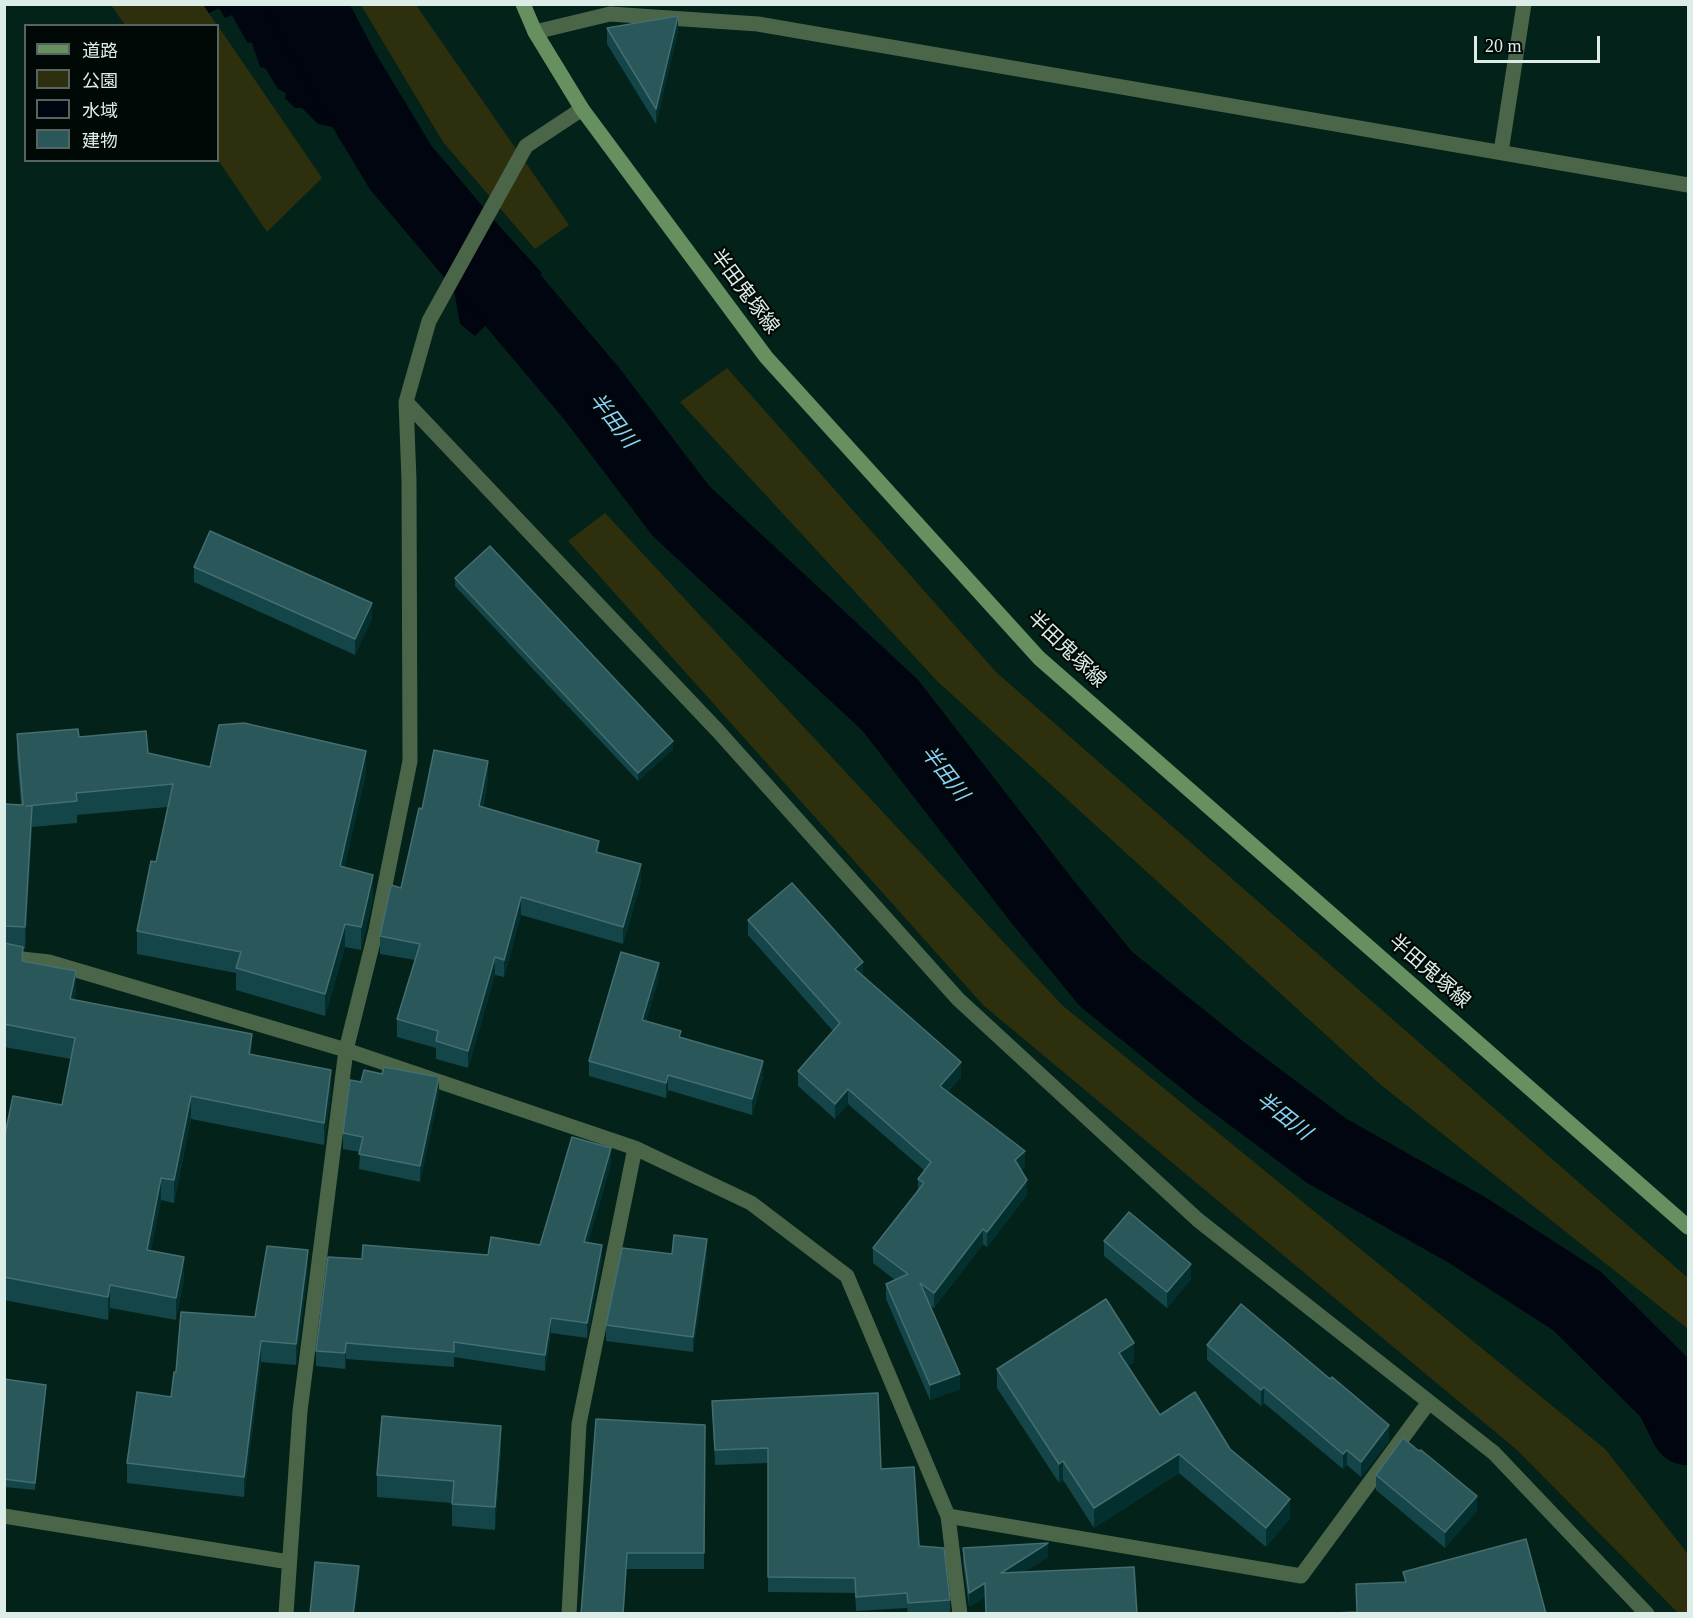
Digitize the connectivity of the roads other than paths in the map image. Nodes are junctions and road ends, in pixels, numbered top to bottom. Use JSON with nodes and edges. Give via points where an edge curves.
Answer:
{"nodes":[{"id":1,"x":523,"y":4,"type":"edge"},
{"id":2,"x":1524,"y":4,"type":"edge"},
{"id":3,"x":535,"y":32,"type":"junction"},
{"id":4,"x":582,"y":109,"type":"junction"},
{"id":5,"x":1501,"y":152,"type":"junction"},
{"id":6,"x":1689,"y":185,"type":"edge"},
{"id":7,"x":406,"y":402,"type":"junction"},
{"id":8,"x":4,"y":957,"type":"edge"},
{"id":9,"x":346,"y":1050,"type":"junction"},
{"id":10,"x":635,"y":1148,"type":"junction"},
{"id":11,"x":1689,"y":1227,"type":"edge"},
{"id":12,"x":1429,"y":1402,"type":"junction"},
{"id":13,"x":4,"y":1516,"type":"edge"},
{"id":14,"x":948,"y":1516,"type":"junction"},
{"id":15,"x":289,"y":1562,"type":"junction"},
{"id":16,"x":286,"y":1614,"type":"edge"},
{"id":17,"x":569,"y":1614,"type":"edge"},
{"id":18,"x":960,"y":1614,"type":"edge"},
{"id":19,"x":1647,"y":1614,"type":"edge"}],
"edges":[{"from":1,"to":3,"type":"main road","name":"半田鬼塚線"},
{"from":2,"to":5,"type":"street"},
{"from":3,"to":4,"type":"main road","name":"半田鬼塚線"},
{"from":3,"to":5,"type":"street","via":[[610,14],[758,24]]},
{"from":4,"to":7,"type":"street","via":[[526,146],[429,321]]},
{"from":4,"to":11,"type":"main road","name":"半田鬼塚線","via":[[766,357],[1039,658]]},
{"from":5,"to":6,"type":"street"},
{"from":7,"to":9,"type":"street","via":[[410,761],[376,930]]},
{"from":7,"to":12,"type":"street","via":[[718,731],[958,999],[1198,1220]]},
{"from":8,"to":9,"type":"street","via":[[49,962]]},
{"from":9,"to":10,"type":"street"},
{"from":9,"to":15,"type":"street","via":[[300,1411]]},
{"from":10,"to":14,"type":"street","via":[[751,1203],[847,1276]]},
{"from":10,"to":17,"type":"street","via":[[579,1424]]},
{"from":12,"to":14,"type":"street","via":[[1301,1576]]},
{"from":12,"to":19,"type":"street","via":[[1494,1453]]},
{"from":13,"to":15,"type":"street"},
{"from":14,"to":18,"type":"street"},
{"from":15,"to":16,"type":"street"}]}
